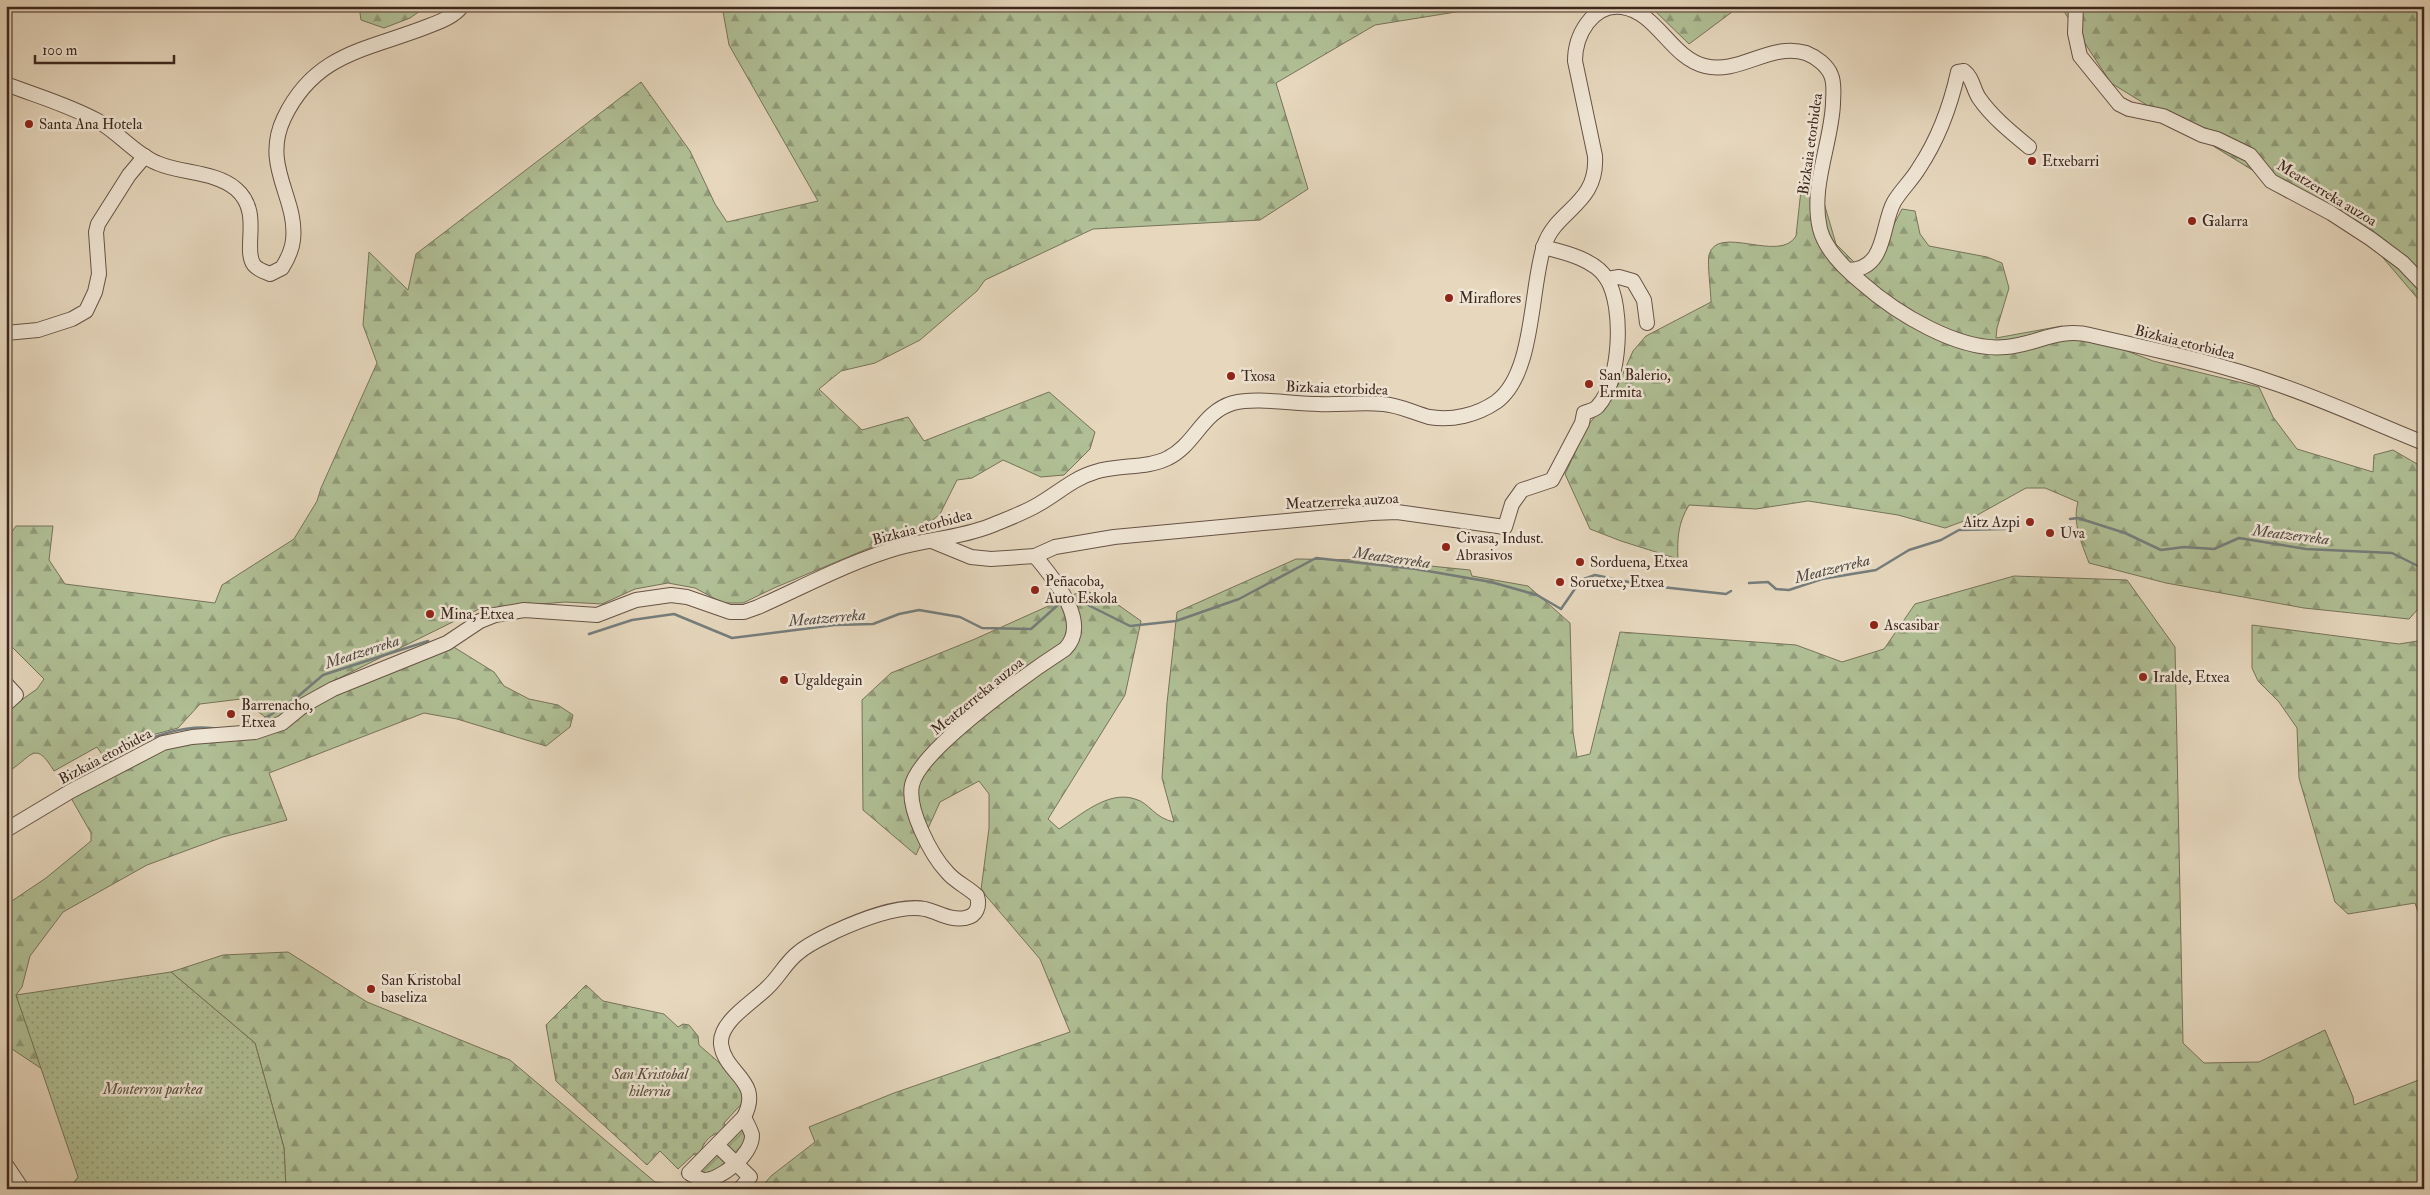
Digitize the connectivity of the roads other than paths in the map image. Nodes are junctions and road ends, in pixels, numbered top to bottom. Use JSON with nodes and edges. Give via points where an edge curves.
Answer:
{"nodes":[{"id":1,"x":462,"y":6,"type":"edge"},
{"id":2,"x":2076,"y":6,"type":"edge"},
{"id":3,"x":6,"y":84,"type":"edge"},
{"id":4,"x":2029,"y":147,"type":"dead end"},
{"id":5,"x":145,"y":156,"type":"junction"},
{"id":6,"x":1543,"y":248,"type":"junction"},
{"id":7,"x":1849,"y":270,"type":"junction"},
{"id":8,"x":1607,"y":279,"type":"junction"},
{"id":9,"x":2424,"y":285,"type":"edge"},
{"id":10,"x":1647,"y":323,"type":"dead end"},
{"id":11,"x":6,"y":333,"type":"edge"},
{"id":12,"x":2424,"y":443,"type":"edge"},
{"id":13,"x":932,"y":541,"type":"junction"},
{"id":14,"x":1035,"y":556,"type":"junction"},
{"id":15,"x":6,"y":684,"type":"edge"},
{"id":16,"x":11,"y":699,"type":"edge"},
{"id":17,"x":6,"y":830,"type":"edge"},
{"id":18,"x":744,"y":1117,"type":"junction"},
{"id":19,"x":717,"y":1145,"type":"junction"},
{"id":20,"x":738,"y":1164,"type":"junction"},
{"id":21,"x":6,"y":1165,"type":"edge"},
{"id":22,"x":22,"y":1189,"type":"edge"},
{"id":23,"x":740,"y":1189,"type":"edge"}],
"edges":[{"from":1,"to":5,"type":"street","via":[[443,20],[335,60],[316,74],[300,93],[284,118],[278,138],[278,172],[292,223],[293,240],[282,268],[270,274],[254,265],[248,206],[236,189],[217,178],[166,167]]},
{"from":2,"to":9,"type":"street","name":"Meatzerreka auzoa","via":[[2075,33],[2080,56],[2119,104],[2163,116],[2250,155],[2279,187],[2371,239]]},
{"from":3,"to":5,"type":"street","via":[[100,122]]},
{"from":4,"to":7,"type":"street","via":[[1984,103],[1968,74],[1958,72],[1944,124],[1924,161],[1894,203],[1878,254],[1866,265]]},
{"from":5,"to":11,"type":"street","via":[[98,224],[99,274],[96,292],[86,311],[38,330]]},
{"from":6,"to":7,"type":"street","name":"Bizkaia etorbidea","via":[[1547,237],[1593,182],[1592,139],[1575,48],[1586,23],[1599,12],[1618,6],[1641,15],[1674,47],[1703,66],[1723,68],[1777,51],[1794,51],[1808,54],[1827,67],[1834,89],[1818,209],[1821,231],[1831,250]]},
{"from":6,"to":8,"type":"street","via":[[1586,261]]},
{"from":6,"to":13,"type":"street","name":"Bizkaia etorbidea","via":[[1516,376],[1498,400],[1482,410],[1446,418],[1430,417],[1386,404],[1232,403],[1209,416],[1188,442],[1167,459],[1094,472],[1076,479],[1021,513],[964,536]]},
{"from":7,"to":12,"type":"street","name":"Bizkaia etorbidea","via":[[1860,283],[1903,314],[1954,340],[2004,348],[2053,334],[2086,334],[2276,383]]},
{"from":8,"to":10,"type":"street","via":[[1619,277],[1633,281],[1644,300]]},
{"from":8,"to":14,"type":"street","name":"Meatzerreka auzoa","via":[[1613,293],[1619,345],[1618,360],[1606,396],[1596,408],[1584,413],[1582,423],[1552,480],[1522,490],[1516,496],[1505,527],[1397,512],[1372,513],[1090,540],[1055,547]]},
{"from":13,"to":14,"type":"street","name":"Meatzerreka auzoa","via":[[979,559]]},
{"from":13,"to":17,"type":"street","name":"Bizkaia etorbidea","via":[[875,555],[744,612],[730,612],[687,597],[671,595],[636,600],[597,615],[524,610],[495,615],[447,642],[333,689],[304,705],[282,723],[255,732],[192,737],[163,743],[71,791]]},
{"from":14,"to":18,"type":"street","name":"Meatzerreka auzoa","via":[[1057,583],[1066,601],[1074,624],[1072,640],[1065,649],[959,729],[925,763],[912,784],[914,810],[926,841],[947,873],[977,896],[976,912],[965,918],[956,918],[924,909],[902,909],[835,932],[796,954],[769,987],[730,1020],[722,1037],[723,1051],[749,1088],[750,1106]]},
{"from":15,"to":16,"type":"street"},
{"from":18,"to":19,"type":"street"},
{"from":18,"to":20,"type":"street","via":[[752,1135]]},
{"from":19,"to":20,"type":"street"},
{"from":19,"to":20,"type":"street","via":[[689,1173],[702,1180],[715,1178]]},
{"from":20,"to":23,"type":"street","via":[[750,1177]]},
{"from":21,"to":22,"type":"street"}]}
